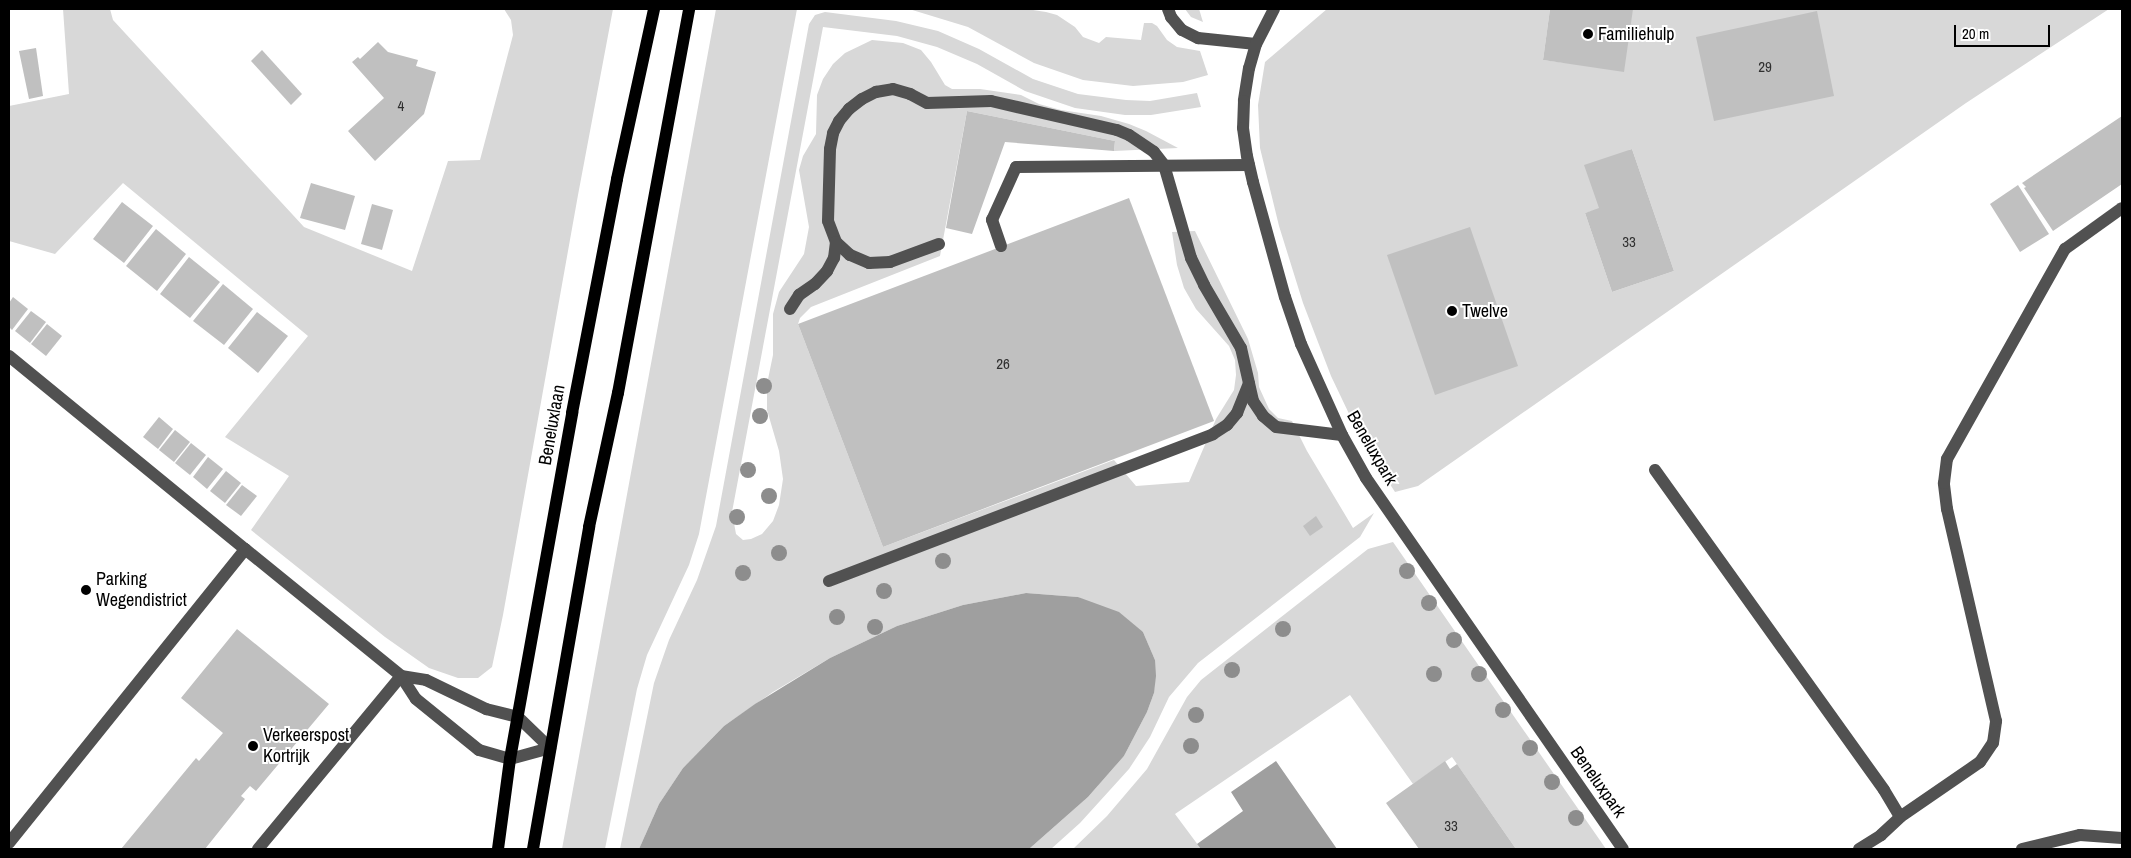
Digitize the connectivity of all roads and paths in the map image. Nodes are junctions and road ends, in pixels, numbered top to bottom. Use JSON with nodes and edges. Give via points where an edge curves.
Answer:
{"nodes":[{"id":1,"x":654,"y":9,"type":"edge"},
{"id":2,"x":689,"y":9,"type":"edge"},
{"id":3,"x":1168,"y":9,"type":"edge"},
{"id":4,"x":1274,"y":9,"type":"edge"},
{"id":5,"x":1256,"y":44,"type":"junction"},
{"id":6,"x":1164,"y":165,"type":"junction"},
{"id":7,"x":1249,"y":165,"type":"junction"},
{"id":8,"x":2122,"y":208,"type":"edge"},
{"id":9,"x":836,"y":242,"type":"junction"},
{"id":10,"x":939,"y":244,"type":"dead end"},
{"id":11,"x":1001,"y":246,"type":"dead end"},
{"id":12,"x":790,"y":309,"type":"dead end"},
{"id":13,"x":9,"y":356,"type":"edge"},
{"id":14,"x":1248,"y":384,"type":"junction"},
{"id":15,"x":1342,"y":435,"type":"junction"},
{"id":16,"x":1655,"y":470,"type":"dead end"},
{"id":17,"x":245,"y":549,"type":"junction"},
{"id":18,"x":829,"y":580,"type":"dead end"},
{"id":19,"x":401,"y":676,"type":"junction"},
{"id":20,"x":518,"y":717,"type":"junction"},
{"id":21,"x":550,"y":748,"type":"junction"},
{"id":22,"x":510,"y":759,"type":"junction"},
{"id":23,"x":1900,"y":817,"type":"junction"},
{"id":24,"x":2122,"y":838,"type":"edge"},
{"id":25,"x":9,"y":843,"type":"edge"},
{"id":26,"x":258,"y":849,"type":"edge"},
{"id":27,"x":498,"y":849,"type":"edge"},
{"id":28,"x":534,"y":849,"type":"edge"},
{"id":29,"x":1623,"y":849,"type":"edge"},
{"id":30,"x":1859,"y":849,"type":"edge"},
{"id":31,"x":2022,"y":849,"type":"edge"}],
"edges":[{"from":1,"to":20,"type":"main road","name":"Beneluxlaan","via":[[607,228]]},
{"from":2,"to":21,"type":"main road","via":[[618,393],[589,527]]},
{"from":3,"to":5,"type":"street","via":[[1182,30],[1198,38]]},
{"from":4,"to":5,"type":"street","name":"Beneluxpark"},
{"from":5,"to":7,"type":"street","name":"Beneluxpark","via":[[1244,101],[1243,128]]},
{"from":6,"to":7,"type":"street"},
{"from":6,"to":9,"type":"street","via":[[1142,143],[1117,130],[991,101],[926,104],[893,89],[876,92],[849,108],[833,133],[828,221]]},
{"from":6,"to":11,"type":"street","via":[[1016,167],[992,220]]},
{"from":6,"to":14,"type":"street","via":[[1192,258],[1241,348]]},
{"from":7,"to":15,"type":"street","name":"Beneluxpark","via":[[1301,344]]},
{"from":8,"to":23,"type":"street","via":[[2064,249],[1947,459],[1944,484],[1947,509],[1996,721],[1993,744],[1980,762]]},
{"from":9,"to":10,"type":"street","via":[[868,263],[890,262]]},
{"from":9,"to":12,"type":"street","via":[[834,258],[827,271],[799,295]]},
{"from":13,"to":17,"type":"street"},
{"from":14,"to":15,"type":"street","via":[[1253,401],[1276,427]]},
{"from":14,"to":18,"type":"street","via":[[1237,412],[1227,425],[1213,434]]},
{"from":15,"to":29,"type":"street","name":"Beneluxpark","via":[[1366,478]]},
{"from":16,"to":23,"type":"street","via":[[1884,790]]},
{"from":17,"to":19,"type":"street"},
{"from":17,"to":25,"type":"street"},
{"from":19,"to":20,"type":"street","via":[[426,680],[486,709]]},
{"from":19,"to":22,"type":"street","via":[[416,699],[479,750]]},
{"from":19,"to":26,"type":"street"},
{"from":20,"to":21,"type":"street"},
{"from":20,"to":22,"type":"main road","name":"Beneluxlaan"},
{"from":21,"to":22,"type":"street"},
{"from":21,"to":28,"type":"main road"},
{"from":22,"to":27,"type":"main road","name":"Beneluxlaan"},
{"from":23,"to":30,"type":"street"},
{"from":24,"to":31,"type":"street","via":[[2080,835]]}]}
